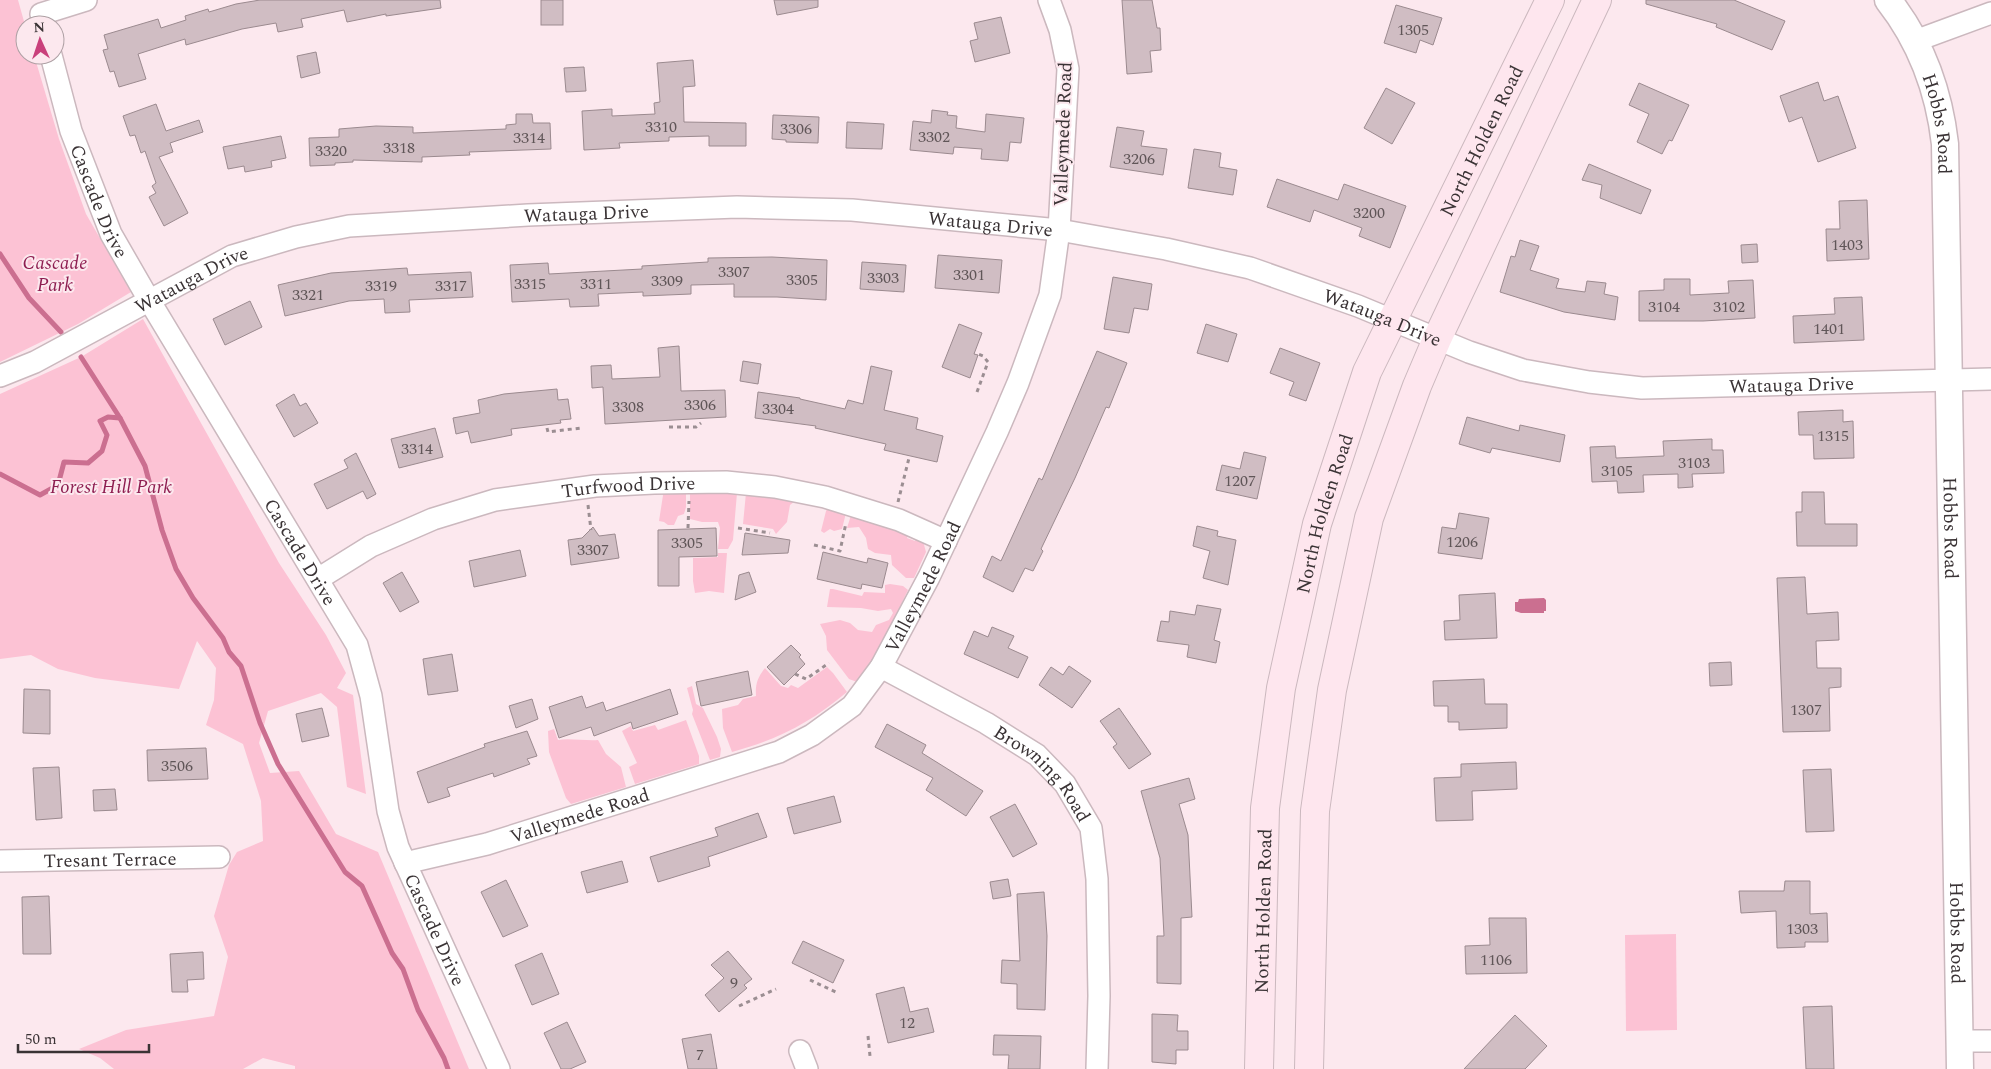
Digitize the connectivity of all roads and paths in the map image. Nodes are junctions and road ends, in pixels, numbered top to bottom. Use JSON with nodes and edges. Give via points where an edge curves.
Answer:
{"nodes":[{"id":1,"x":86,"y":0,"type":"edge"},
{"id":2,"x":1049,"y":0,"type":"edge"},
{"id":3,"x":1550,"y":0,"type":"edge"},
{"id":4,"x":1597,"y":0,"type":"edge"},
{"id":5,"x":1888,"y":0,"type":"edge"},
{"id":6,"x":40,"y":13,"type":"edge"},
{"id":7,"x":1991,"y":13,"type":"edge"},
{"id":8,"x":1915,"y":41,"type":"junction"},
{"id":9,"x":54,"y":65,"type":"edge"},
{"id":10,"x":1059,"y":230,"type":"junction"},
{"id":11,"x":148,"y":300,"type":"junction"},
{"id":12,"x":1391,"y":319,"type":"junction"},
{"id":13,"x":1437,"y":338,"type":"junction"},
{"id":14,"x":978,"y":354,"type":"dead end"},
{"id":15,"x":0,"y":376,"type":"edge"},
{"id":16,"x":1991,"y":379,"type":"edge"},
{"id":17,"x":1949,"y":380,"type":"junction"},
{"id":18,"x":977,"y":392,"type":"dead end"},
{"id":19,"x":700,"y":423,"type":"dead end"},
{"id":20,"x":669,"y":427,"type":"dead end"},
{"id":21,"x":547,"y":428,"type":"dead end"},
{"id":22,"x":581,"y":428,"type":"dead end"},
{"id":23,"x":909,"y":458,"type":"dead end"},
{"id":24,"x":689,"y":482,"type":"junction"},
{"id":25,"x":586,"y":487,"type":"junction"},
{"id":26,"x":850,"y":505,"type":"junction"},
{"id":27,"x":894,"y":519,"type":"junction"},
{"id":28,"x":688,"y":528,"type":"dead end"},
{"id":29,"x":738,"y":528,"type":"dead end"},
{"id":30,"x":591,"y":530,"type":"dead end"},
{"id":31,"x":770,"y":533,"type":"dead end"},
{"id":32,"x":946,"y":541,"type":"junction"},
{"id":33,"x":814,"y":545,"type":"dead end"},
{"id":34,"x":318,"y":579,"type":"junction"},
{"id":35,"x":829,"y":663,"type":"dead end"},
{"id":36,"x":882,"y":667,"type":"junction"},
{"id":37,"x":795,"y":674,"type":"dead end"},
{"id":38,"x":219,"y":858,"type":"dead end"},
{"id":39,"x":0,"y":861,"type":"edge"},
{"id":40,"x":405,"y":863,"type":"junction"},
{"id":41,"x":810,"y":980,"type":"dead end"},
{"id":42,"x":776,"y":989,"type":"dead end"},
{"id":43,"x":838,"y":993,"type":"dead end"},
{"id":44,"x":739,"y":1006,"type":"dead end"},
{"id":45,"x":868,"y":1036,"type":"dead end"},
{"id":46,"x":1991,"y":1040,"type":"edge"},
{"id":47,"x":1960,"y":1041,"type":"junction"},
{"id":48,"x":870,"y":1056,"type":"dead end"},
{"id":49,"x":500,"y":1069,"type":"edge"},
{"id":50,"x":1097,"y":1069,"type":"edge"},
{"id":51,"x":1259,"y":1069,"type":"edge"},
{"id":52,"x":1309,"y":1069,"type":"edge"},
{"id":53,"x":1960,"y":1069,"type":"edge"}],
"edges":[{"from":1,"to":6,"type":"street"},
{"from":2,"to":10,"type":"street","name":"Valleymede Road","via":[[1060,30],[1068,69]]},
{"from":3,"to":12,"type":"main road","name":"North Holden Road"},
{"from":4,"to":13,"type":"main road"},
{"from":5,"to":8,"type":"street","name":"Hobbs Road"},
{"from":7,"to":8,"type":"street"},
{"from":8,"to":17,"type":"street","name":"Hobbs Road","via":[[1931,76],[1945,144]]},
{"from":9,"to":11,"type":"street","name":"Cascade Drive","via":[[70,131],[108,225]]},
{"from":10,"to":11,"type":"street","name":"Watauga Drive","via":[[852,210],[737,207],[349,226],[296,237],[232,256]]},
{"from":10,"to":12,"type":"street","name":"Watauga Drive","via":[[1250,268]]},
{"from":10,"to":32,"type":"street","name":"Valleymede Road","via":[[1050,295],[1018,383]]},
{"from":11,"to":15,"type":"street","name":"Watauga Drive","via":[[35,362]]},
{"from":11,"to":34,"type":"street","name":"Cascade Drive"},
{"from":12,"to":13,"type":"street","name":"Watauga Drive"},
{"from":12,"to":51,"type":"main road","name":"North Holden Road","via":[[1367,372],[1317,524],[1281,688],[1265,808]]},
{"from":13,"to":17,"type":"street","name":"Watauga Drive","via":[[1523,370],[1642,388]]},
{"from":13,"to":52,"type":"main road","via":[[1368,518],[1332,690],[1315,811]]},
{"from":14,"to":18,"type":"path","via":[[988,362]]},
{"from":16,"to":17,"type":"street","name":"Watauga Drive"},
{"from":17,"to":47,"type":"street","name":"Hobbs Road"},
{"from":19,"to":20,"type":"path","via":[[696,427]]},
{"from":21,"to":22,"type":"path","via":[[548,432]]},
{"from":23,"to":27,"type":"path"},
{"from":24,"to":25,"type":"street","name":"Turfwood Drive"},
{"from":24,"to":26,"type":"street","name":"Turfwood Drive","via":[[775,487]]},
{"from":24,"to":28,"type":"path"},
{"from":25,"to":30,"type":"path"},
{"from":25,"to":34,"type":"street","name":"Turfwood Drive","via":[[495,500],[433,520],[370,546]]},
{"from":26,"to":27,"type":"street","name":"Turfwood Drive"},
{"from":26,"to":33,"type":"path","via":[[840,551]]},
{"from":27,"to":32,"type":"street","name":"Turfwood Drive"},
{"from":29,"to":31,"type":"path"},
{"from":32,"to":36,"type":"street","name":"Valleymede Road"},
{"from":34,"to":40,"type":"street","name":"Cascade Drive","via":[[356,645],[371,696],[388,811]]},
{"from":35,"to":37,"type":"path","via":[[806,679]]},
{"from":36,"to":40,"type":"street","name":"Valleymede Road","via":[[852,706],[812,735],[779,752],[488,844]]},
{"from":36,"to":50,"type":"street","name":"Browning Road","via":[[1037,754],[1065,784],[1091,828],[1097,879]]},
{"from":38,"to":39,"type":"street","name":"Tresant Terrace"},
{"from":40,"to":49,"type":"street","name":"Cascade Drive"},
{"from":41,"to":43,"type":"path"},
{"from":42,"to":44,"type":"path"},
{"from":45,"to":48,"type":"path"},
{"from":46,"to":47,"type":"street"},
{"from":47,"to":53,"type":"street","name":"Hobbs Road"}]}
